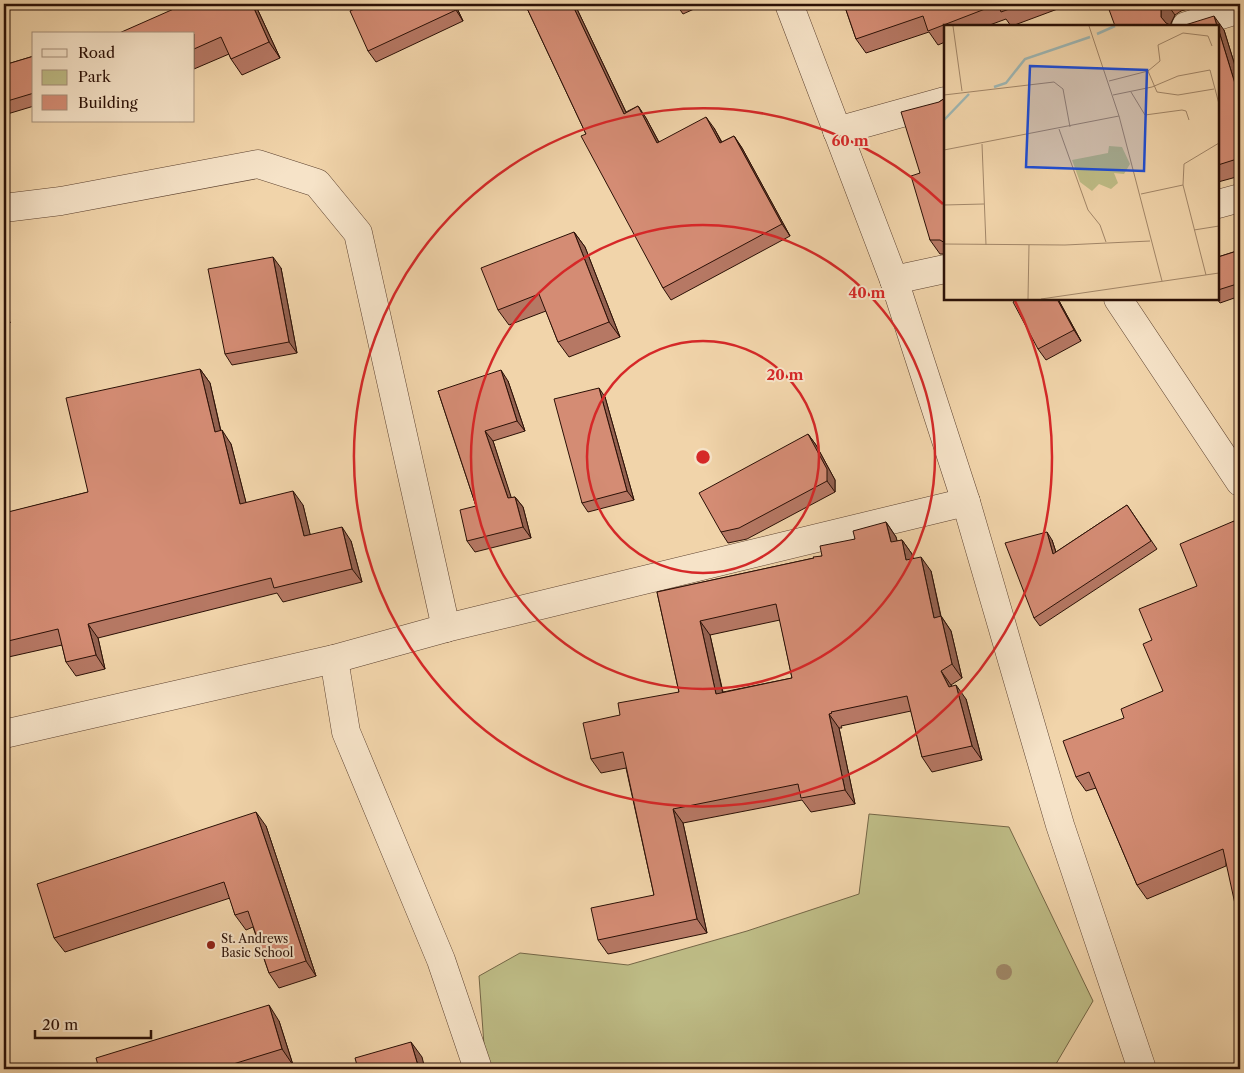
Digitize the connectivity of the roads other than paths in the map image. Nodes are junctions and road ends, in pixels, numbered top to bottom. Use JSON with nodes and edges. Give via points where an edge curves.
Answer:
{"nodes":[{"id":1,"x":789,"y":4,"type":"edge"},
{"id":2,"x":1240,"y":9,"type":"edge"},
{"id":3,"x":1189,"y":25,"type":"edge"},
{"id":4,"x":944,"y":101,"type":"edge"},
{"id":5,"x":837,"y":131,"type":"junction"},
{"id":6,"x":1240,"y":198,"type":"edge"},
{"id":7,"x":1219,"y":204,"type":"edge"},
{"id":8,"x":4,"y":208,"type":"edge"},
{"id":9,"x":944,"y":269,"type":"edge"},
{"id":10,"x":894,"y":280,"type":"junction"},
{"id":11,"x":1119,"y":300,"type":"edge"},
{"id":12,"x":1240,"y":482,"type":"edge"},
{"id":13,"x":966,"y":502,"type":"junction"},
{"id":14,"x":446,"y":628,"type":"junction"},
{"id":15,"x":334,"y":659,"type":"junction"},
{"id":16,"x":4,"y":734,"type":"edge"},
{"id":17,"x":478,"y":1069,"type":"edge"},
{"id":18,"x":1142,"y":1069,"type":"edge"}],
"edges":[{"from":1,"to":5,"type":"street"},
{"from":2,"to":3,"type":"street"},
{"from":4,"to":5,"type":"street"},
{"from":5,"to":10,"type":"street"},
{"from":6,"to":7,"type":"street"},
{"from":8,"to":14,"type":"street","via":[[61,201],[258,164],[317,183],[358,233]]},
{"from":9,"to":10,"type":"street"},
{"from":10,"to":13,"type":"street"},
{"from":11,"to":12,"type":"street"},
{"from":13,"to":14,"type":"street"},
{"from":13,"to":18,"type":"street","via":[[1060,825]]},
{"from":14,"to":15,"type":"street"},
{"from":15,"to":16,"type":"street"},
{"from":15,"to":17,"type":"street","via":[[346,732],[441,960]]}]}
